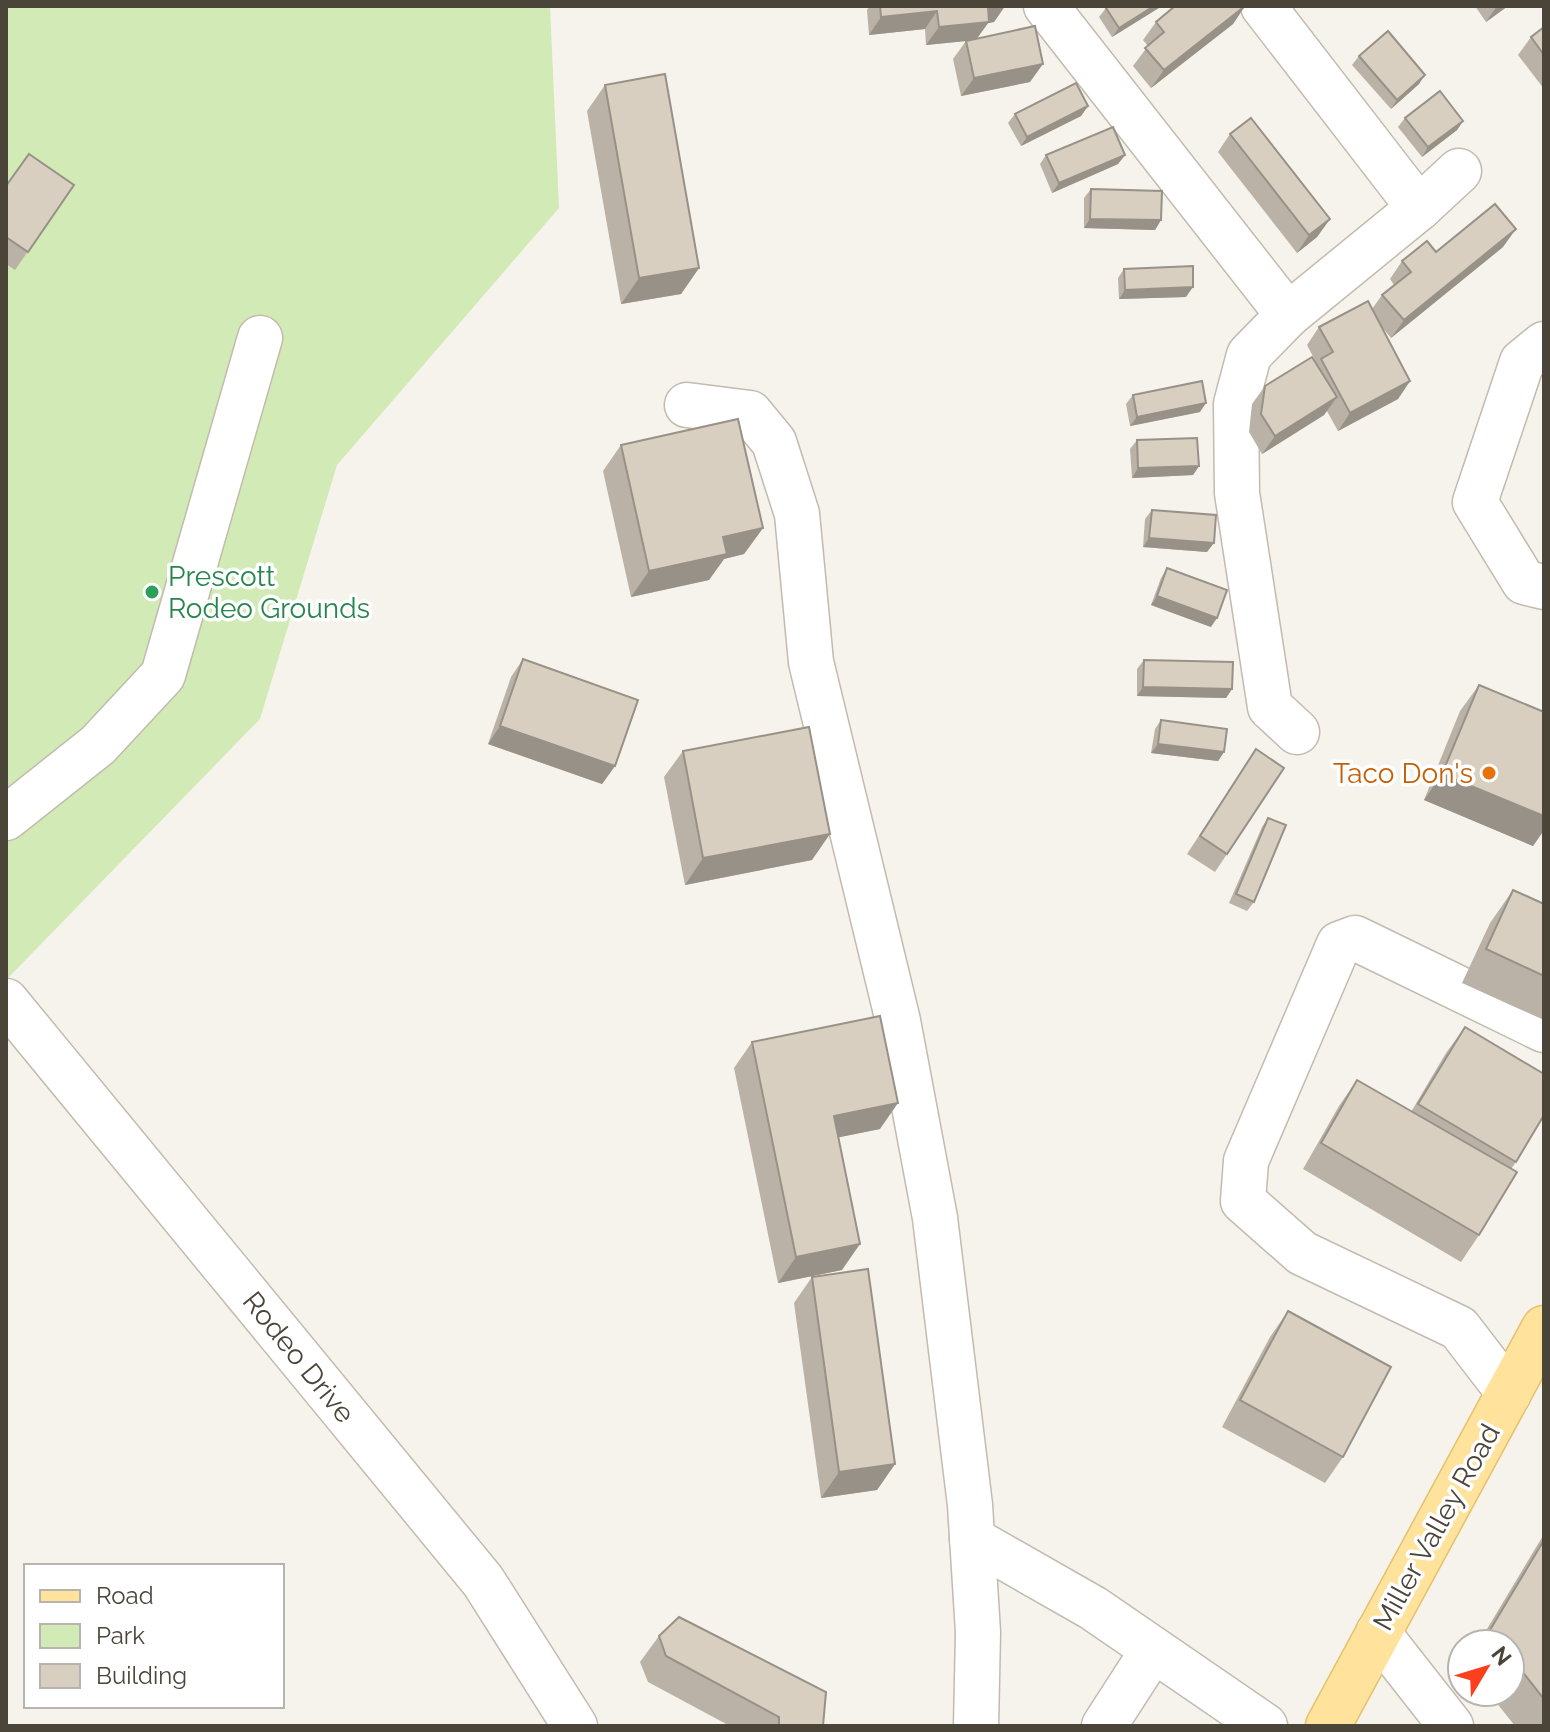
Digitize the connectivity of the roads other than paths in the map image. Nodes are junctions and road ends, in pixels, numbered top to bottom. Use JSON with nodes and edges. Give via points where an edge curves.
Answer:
{"nodes":[{"id":1,"x":1046,"y":6,"type":"edge"},
{"id":2,"x":1263,"y":6,"type":"edge"},
{"id":3,"x":1459,"y":171,"type":"dead end"},
{"id":4,"x":1419,"y":208,"type":"junction"},
{"id":5,"x":1288,"y":315,"type":"junction"},
{"id":6,"x":260,"y":338,"type":"dead end"},
{"id":7,"x":1544,"y":344,"type":"edge"},
{"id":8,"x":687,"y":405,"type":"dead end"},
{"id":9,"x":1544,"y":587,"type":"edge"},
{"id":10,"x":1297,"y":732,"type":"dead end"},
{"id":11,"x":6,"y":818,"type":"edge"},
{"id":12,"x":6,"y":1001,"type":"edge"},
{"id":13,"x":1544,"y":1030,"type":"edge"},
{"id":14,"x":1544,"y":1328,"type":"edge"},
{"id":15,"x":1509,"y":1393,"type":"junction"},
{"id":16,"x":972,"y":1539,"type":"junction"},
{"id":17,"x":1378,"y":1633,"type":"junction"},
{"id":18,"x":1153,"y":1650,"type":"junction"},
{"id":19,"x":575,"y":1726,"type":"edge"},
{"id":20,"x":976,"y":1726,"type":"edge"},
{"id":21,"x":1104,"y":1726,"type":"edge"},
{"id":22,"x":1265,"y":1726,"type":"edge"},
{"id":23,"x":1328,"y":1726,"type":"edge"},
{"id":24,"x":1451,"y":1726,"type":"edge"}],
"edges":[{"from":1,"to":5,"type":"street"},
{"from":2,"to":4,"type":"street"},
{"from":3,"to":4,"type":"street"},
{"from":4,"to":5,"type":"street"},
{"from":5,"to":10,"type":"street","via":[[1249,355],[1236,404],[1237,493],[1270,707]]},
{"from":6,"to":11,"type":"street","via":[[163,675],[98,745]]},
{"from":7,"to":9,"type":"street","via":[[1522,362],[1475,502],[1524,582]]},
{"from":8,"to":16,"type":"street","via":[[750,413],[774,442],[797,514],[811,662],[898,1021],[935,1218]]},
{"from":12,"to":19,"type":"street","name":"Rodeo Drive","via":[[483,1581]]},
{"from":13,"to":15,"type":"street","via":[[1355,938],[1339,944],[1246,1161],[1243,1201],[1302,1253],[1459,1328]]},
{"from":14,"to":15,"type":"main road","name":"Miller Valley Road"},
{"from":15,"to":17,"type":"main road","name":"Miller Valley Road"},
{"from":16,"to":18,"type":"street","via":[[1093,1608]]},
{"from":16,"to":20,"type":"street","via":[[978,1632]]},
{"from":17,"to":23,"type":"main road","name":"Miller Valley Road"},
{"from":17,"to":24,"type":"street"},
{"from":18,"to":21,"type":"street"},
{"from":18,"to":22,"type":"street"}]}
